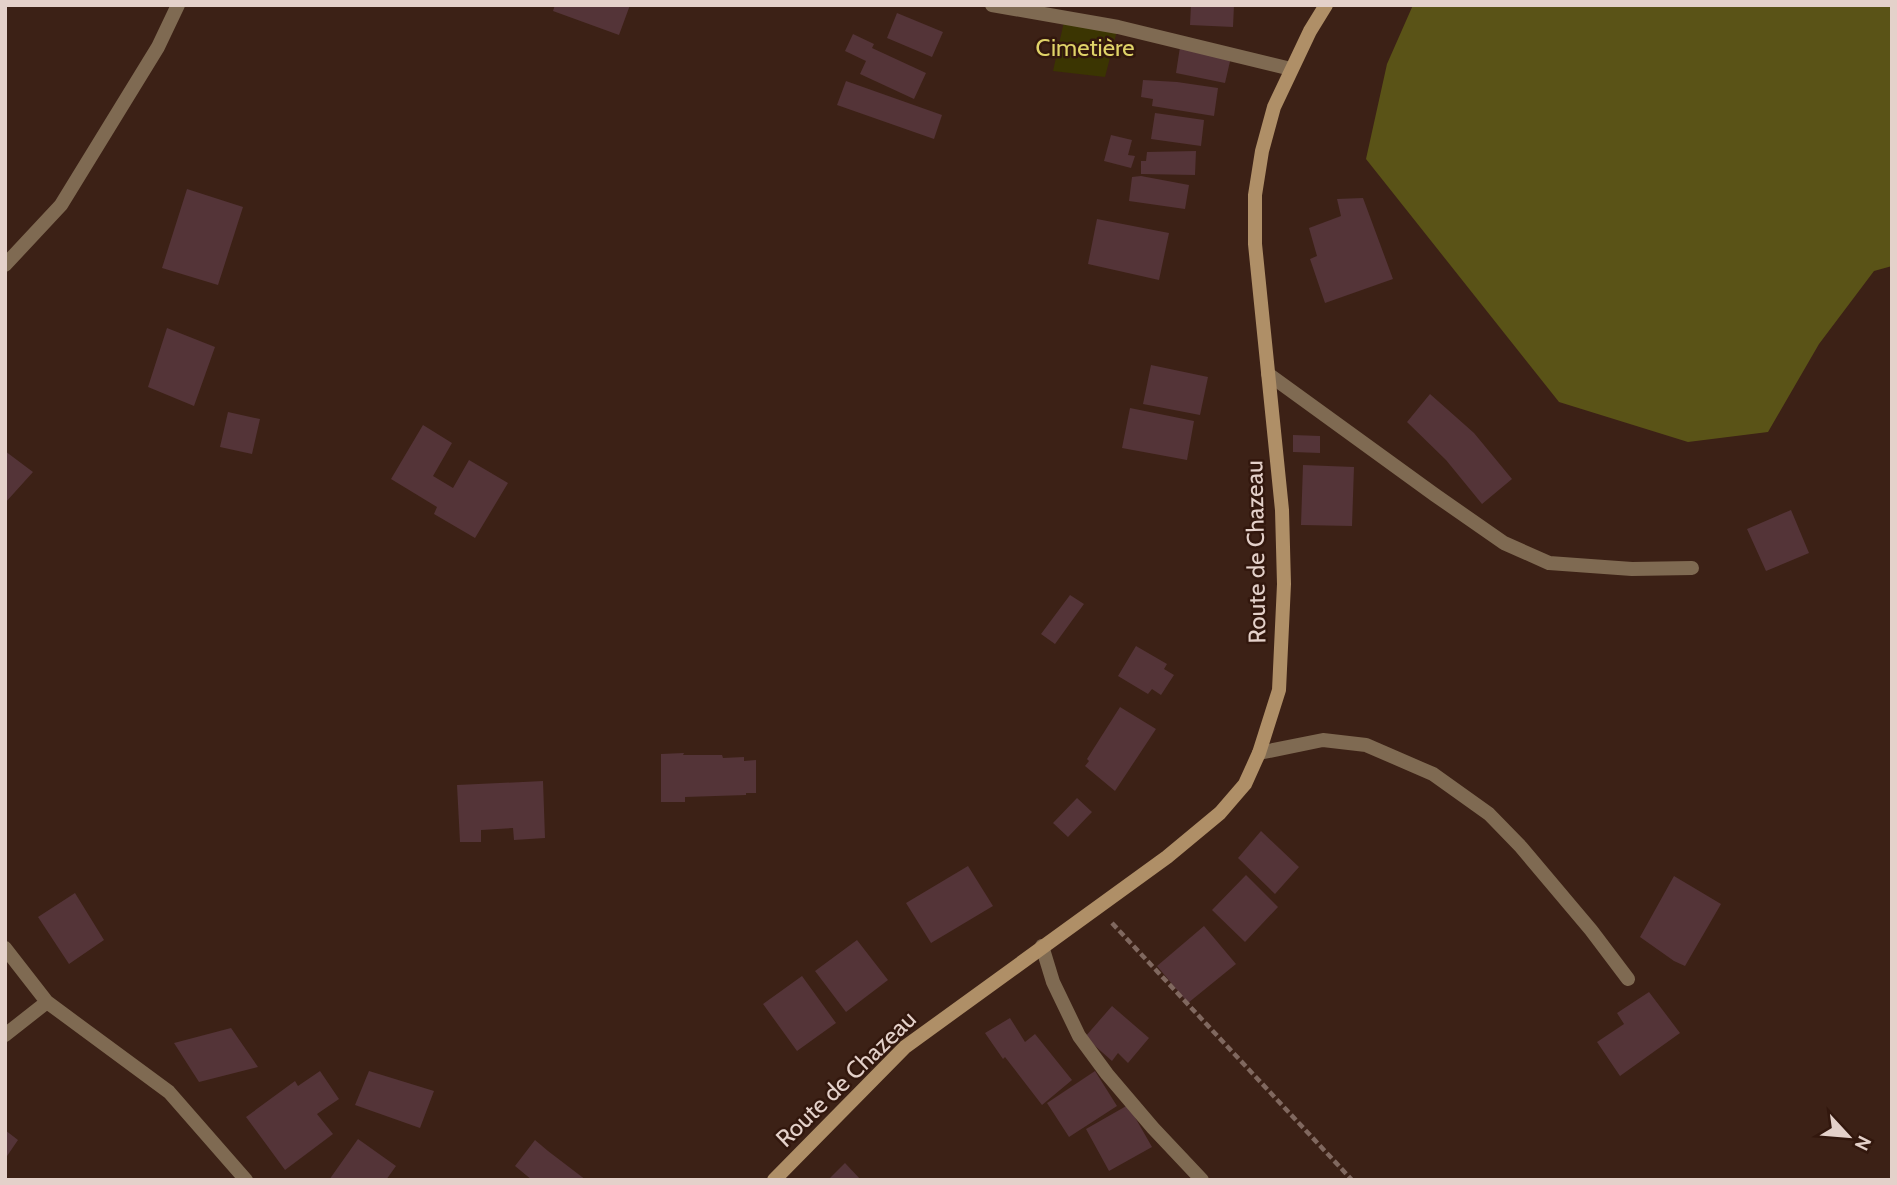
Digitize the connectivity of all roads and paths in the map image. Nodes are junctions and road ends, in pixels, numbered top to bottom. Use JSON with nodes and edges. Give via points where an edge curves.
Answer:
{"nodes":[{"id":1,"x":178,"y":5,"type":"edge"},
{"id":2,"x":992,"y":5,"type":"edge"},
{"id":3,"x":1326,"y":5,"type":"edge"},
{"id":4,"x":1291,"y":69,"type":"junction"},
{"id":5,"x":5,"y":265,"type":"edge"},
{"id":6,"x":1268,"y":374,"type":"junction"},
{"id":7,"x":1692,"y":568,"type":"dead end"},
{"id":8,"x":1259,"y":753,"type":"junction"},
{"id":9,"x":1097,"y":907,"type":"junction"},
{"id":10,"x":1042,"y":946,"type":"junction"},
{"id":11,"x":5,"y":948,"type":"edge"},
{"id":12,"x":1628,"y":979,"type":"dead end"},
{"id":13,"x":47,"y":1002,"type":"junction"},
{"id":14,"x":5,"y":1035,"type":"edge"},
{"id":15,"x":246,"y":1180,"type":"edge"},
{"id":16,"x":774,"y":1180,"type":"edge"},
{"id":17,"x":1202,"y":1180,"type":"edge"},
{"id":18,"x":1352,"y":1180,"type":"edge"}],
"edges":[{"from":1,"to":5,"type":"street","via":[[158,47],[61,205]]},
{"from":2,"to":4,"type":"street","via":[[1118,27]]},
{"from":3,"to":4,"type":"main road","name":"Route de Chazeau"},
{"from":4,"to":6,"type":"main road","name":"Route de Chazeau","via":[[1274,107],[1255,195],[1255,244]]},
{"from":6,"to":7,"type":"street","via":[[1504,543],[1549,563]]},
{"from":6,"to":8,"type":"main road","name":"Route de Chazeau","via":[[1282,510],[1284,584],[1279,690]]},
{"from":8,"to":9,"type":"main road","name":"Route de Chazeau","via":[[1245,784],[1220,813]]},
{"from":8,"to":12,"type":"street","via":[[1323,740],[1366,746],[1433,774],[1489,814],[1521,847]]},
{"from":9,"to":10,"type":"main road","name":"Route de Chazeau"},
{"from":9,"to":18,"type":"path"},
{"from":10,"to":16,"type":"main road","name":"Route de Chazeau","via":[[905,1047]]},
{"from":10,"to":17,"type":"street","via":[[1053,982],[1079,1036]]},
{"from":11,"to":13,"type":"street"},
{"from":13,"to":14,"type":"street"},
{"from":13,"to":15,"type":"street","via":[[169,1092]]}]}
